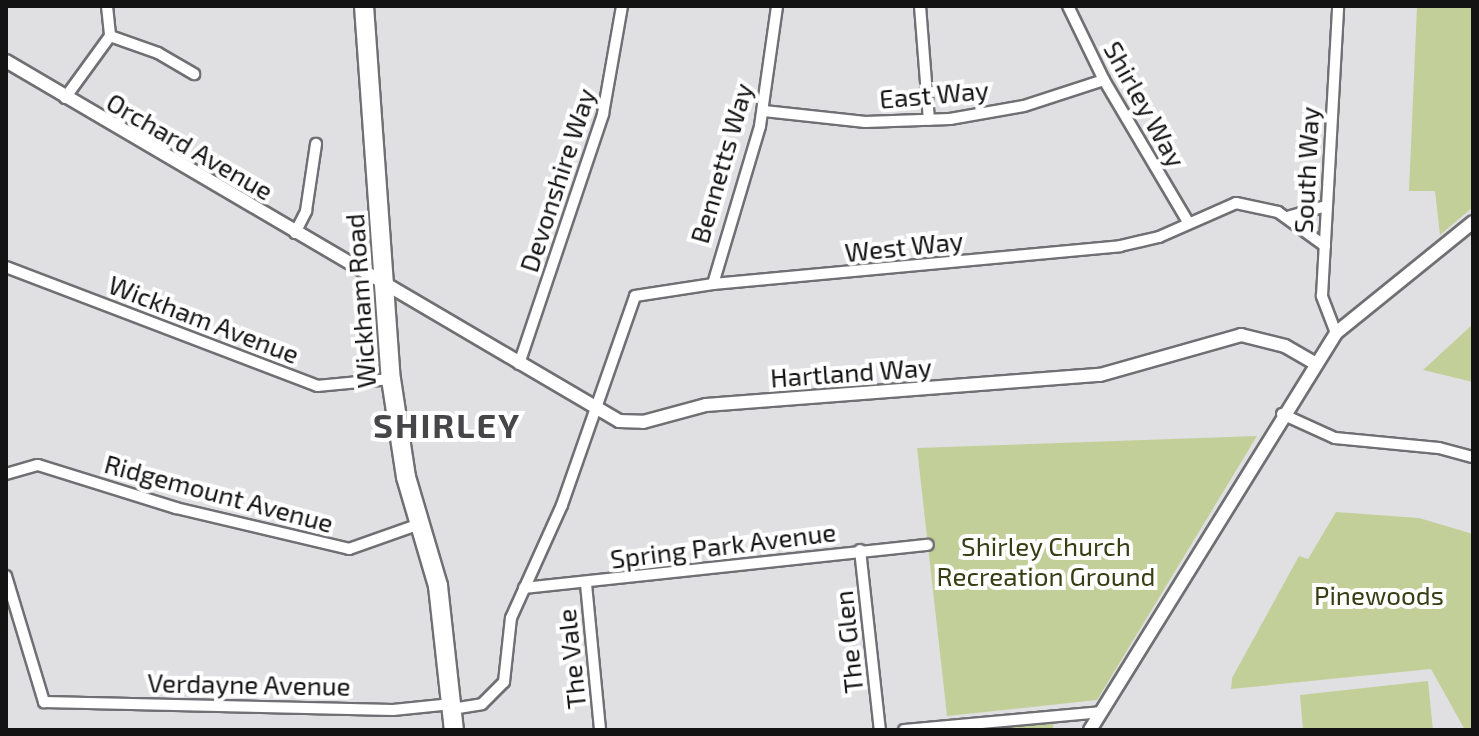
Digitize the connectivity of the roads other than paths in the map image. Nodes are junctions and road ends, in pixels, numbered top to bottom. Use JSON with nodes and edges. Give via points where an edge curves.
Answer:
{"nodes":[{"id":1,"x":107,"y":6,"type":"edge"},
{"id":2,"x":363,"y":6,"type":"edge"},
{"id":3,"x":622,"y":6,"type":"edge"},
{"id":4,"x":777,"y":6,"type":"edge"},
{"id":5,"x":920,"y":6,"type":"edge"},
{"id":6,"x":1068,"y":6,"type":"edge"},
{"id":7,"x":1338,"y":6,"type":"edge"},
{"id":8,"x":110,"y":36,"type":"junction"},
{"id":9,"x":6,"y":61,"type":"edge"},
{"id":10,"x":194,"y":74,"type":"dead end"},
{"id":11,"x":1104,"y":80,"type":"junction"},
{"id":12,"x":65,"y":98,"type":"junction"},
{"id":13,"x":764,"y":111,"type":"junction"},
{"id":14,"x":929,"y":120,"type":"junction"},
{"id":15,"x":316,"y":144,"type":"dead end"},
{"id":16,"x":1326,"y":206,"type":"junction"},
{"id":17,"x":1287,"y":217,"type":"junction"},
{"id":18,"x":1188,"y":222,"type":"junction"},
{"id":19,"x":1473,"y":222,"type":"edge"},
{"id":20,"x":295,"y":233,"type":"junction"},
{"id":21,"x":1325,"y":246,"type":"junction"},
{"id":22,"x":381,"y":247,"type":"junction"},
{"id":23,"x":6,"y":267,"type":"edge"},
{"id":24,"x":352,"y":268,"type":"junction"},
{"id":25,"x":383,"y":284,"type":"junction"},
{"id":26,"x":713,"y":284,"type":"junction"},
{"id":27,"x":415,"y":302,"type":"junction"},
{"id":28,"x":386,"y":326,"type":"junction"},
{"id":29,"x":1336,"y":333,"type":"junction"},
{"id":30,"x":1314,"y":363,"type":"junction"},
{"id":31,"x":519,"y":364,"type":"junction"},
{"id":32,"x":391,"y":379,"type":"junction"},
{"id":33,"x":594,"y":408,"type":"junction"},
{"id":34,"x":1282,"y":414,"type":"junction"},
{"id":35,"x":1473,"y":457,"type":"edge"},
{"id":36,"x":6,"y":474,"type":"edge"},
{"id":37,"x":420,"y":524,"type":"junction"},
{"id":38,"x":928,"y":545,"type":"dead end"},
{"id":39,"x":860,"y":550,"type":"junction"},
{"id":40,"x":6,"y":576,"type":"edge"},
{"id":41,"x":586,"y":584,"type":"junction"},
{"id":42,"x":524,"y":588,"type":"junction"},
{"id":43,"x":452,"y":707,"type":"junction"},
{"id":44,"x":1100,"y":712,"type":"junction"},
{"id":45,"x":454,"y":730,"type":"edge"},
{"id":46,"x":600,"y":730,"type":"edge"},
{"id":47,"x":880,"y":730,"type":"edge"},
{"id":48,"x":904,"y":730,"type":"edge"},
{"id":49,"x":1090,"y":730,"type":"edge"}],
"edges":[{"from":1,"to":8,"type":"street"},
{"from":2,"to":22,"type":"highway","name":"Wickham Road"},
{"from":3,"to":31,"type":"street","name":"Devonshire Way","via":[[603,114]]},
{"from":4,"to":13,"type":"street","name":"Bennetts Way"},
{"from":5,"to":14,"type":"street"},
{"from":6,"to":11,"type":"street","name":"Shirley Way"},
{"from":7,"to":16,"type":"street","name":"South Way"},
{"from":8,"to":10,"type":"street","via":[[158,53]]},
{"from":8,"to":12,"type":"street"},
{"from":9,"to":12,"type":"street","name":"Orchard Avenue"},
{"from":11,"to":14,"type":"street","name":"East Way","via":[[1024,106]]},
{"from":11,"to":18,"type":"street","name":"Shirley Way"},
{"from":12,"to":20,"type":"street","name":"Orchard Avenue"},
{"from":13,"to":14,"type":"street","name":"East Way","via":[[856,121]]},
{"from":13,"to":26,"type":"street","name":"Bennetts Way"},
{"from":15,"to":20,"type":"street","via":[[306,211]]},
{"from":16,"to":17,"type":"street"},
{"from":16,"to":21,"type":"street","name":"South Way"},
{"from":17,"to":18,"type":"street","name":"West Way","via":[[1263,206],[1236,203]]},
{"from":17,"to":21,"type":"street","name":"West Way"},
{"from":18,"to":26,"type":"street","name":"West Way","via":[[1159,237],[1120,246]]},
{"from":19,"to":29,"type":"street"},
{"from":20,"to":24,"type":"street","name":"Orchard Avenue"},
{"from":21,"to":29,"type":"street","name":"South Way","via":[[1323,304]]},
{"from":22,"to":24,"type":"street","via":[[369,263]]},
{"from":22,"to":25,"type":"highway","name":"Wickham Road"},
{"from":23,"to":32,"type":"street","name":"Wickham Avenue","via":[[317,386]]},
{"from":24,"to":25,"type":"street","name":"Orchard Avenue"},
{"from":25,"to":27,"type":"street","name":"Hartland Way"},
{"from":25,"to":28,"type":"highway","name":"Wickham Road"},
{"from":26,"to":33,"type":"street","name":"West Way","via":[[632,299]]},
{"from":27,"to":28,"type":"street","via":[[397,306]]},
{"from":27,"to":31,"type":"street","name":"Hartland Way"},
{"from":28,"to":32,"type":"highway","name":"Wickham Road"},
{"from":29,"to":30,"type":"street"},
{"from":30,"to":33,"type":"street","name":"Hartland Way","via":[[1285,346],[1241,335],[1100,375],[706,405],[643,422],[619,421]]},
{"from":30,"to":34,"type":"street"},
{"from":31,"to":33,"type":"street","name":"Hartland Way"},
{"from":32,"to":37,"type":"highway","name":"Wickham Road","via":[[404,469]]},
{"from":33,"to":42,"type":"street","name":"Verdayne Avenue","via":[[562,505]]},
{"from":34,"to":35,"type":"street","via":[[1335,438],[1439,448]]},
{"from":34,"to":44,"type":"street"},
{"from":36,"to":37,"type":"street","name":"Ridgemount Avenue","via":[[38,465],[176,508],[349,549]]},
{"from":37,"to":43,"type":"highway","name":"Wickham Road","via":[[438,586]]},
{"from":38,"to":39,"type":"street","name":"Spring Park Avenue"},
{"from":39,"to":41,"type":"street","name":"Spring Park Avenue"},
{"from":39,"to":47,"type":"street","name":"The Glen"},
{"from":40,"to":43,"type":"street","name":"Verdayne Avenue","via":[[44,702]]},
{"from":41,"to":42,"type":"street","name":"Spring Park Avenue"},
{"from":41,"to":46,"type":"street","name":"The Vale"},
{"from":42,"to":43,"type":"street","name":"Verdayne Avenue","via":[[508,625],[509,667],[500,689],[482,704]]},
{"from":43,"to":45,"type":"highway","name":"Wickham Road"},
{"from":44,"to":48,"type":"street"},
{"from":44,"to":49,"type":"street"}]}
